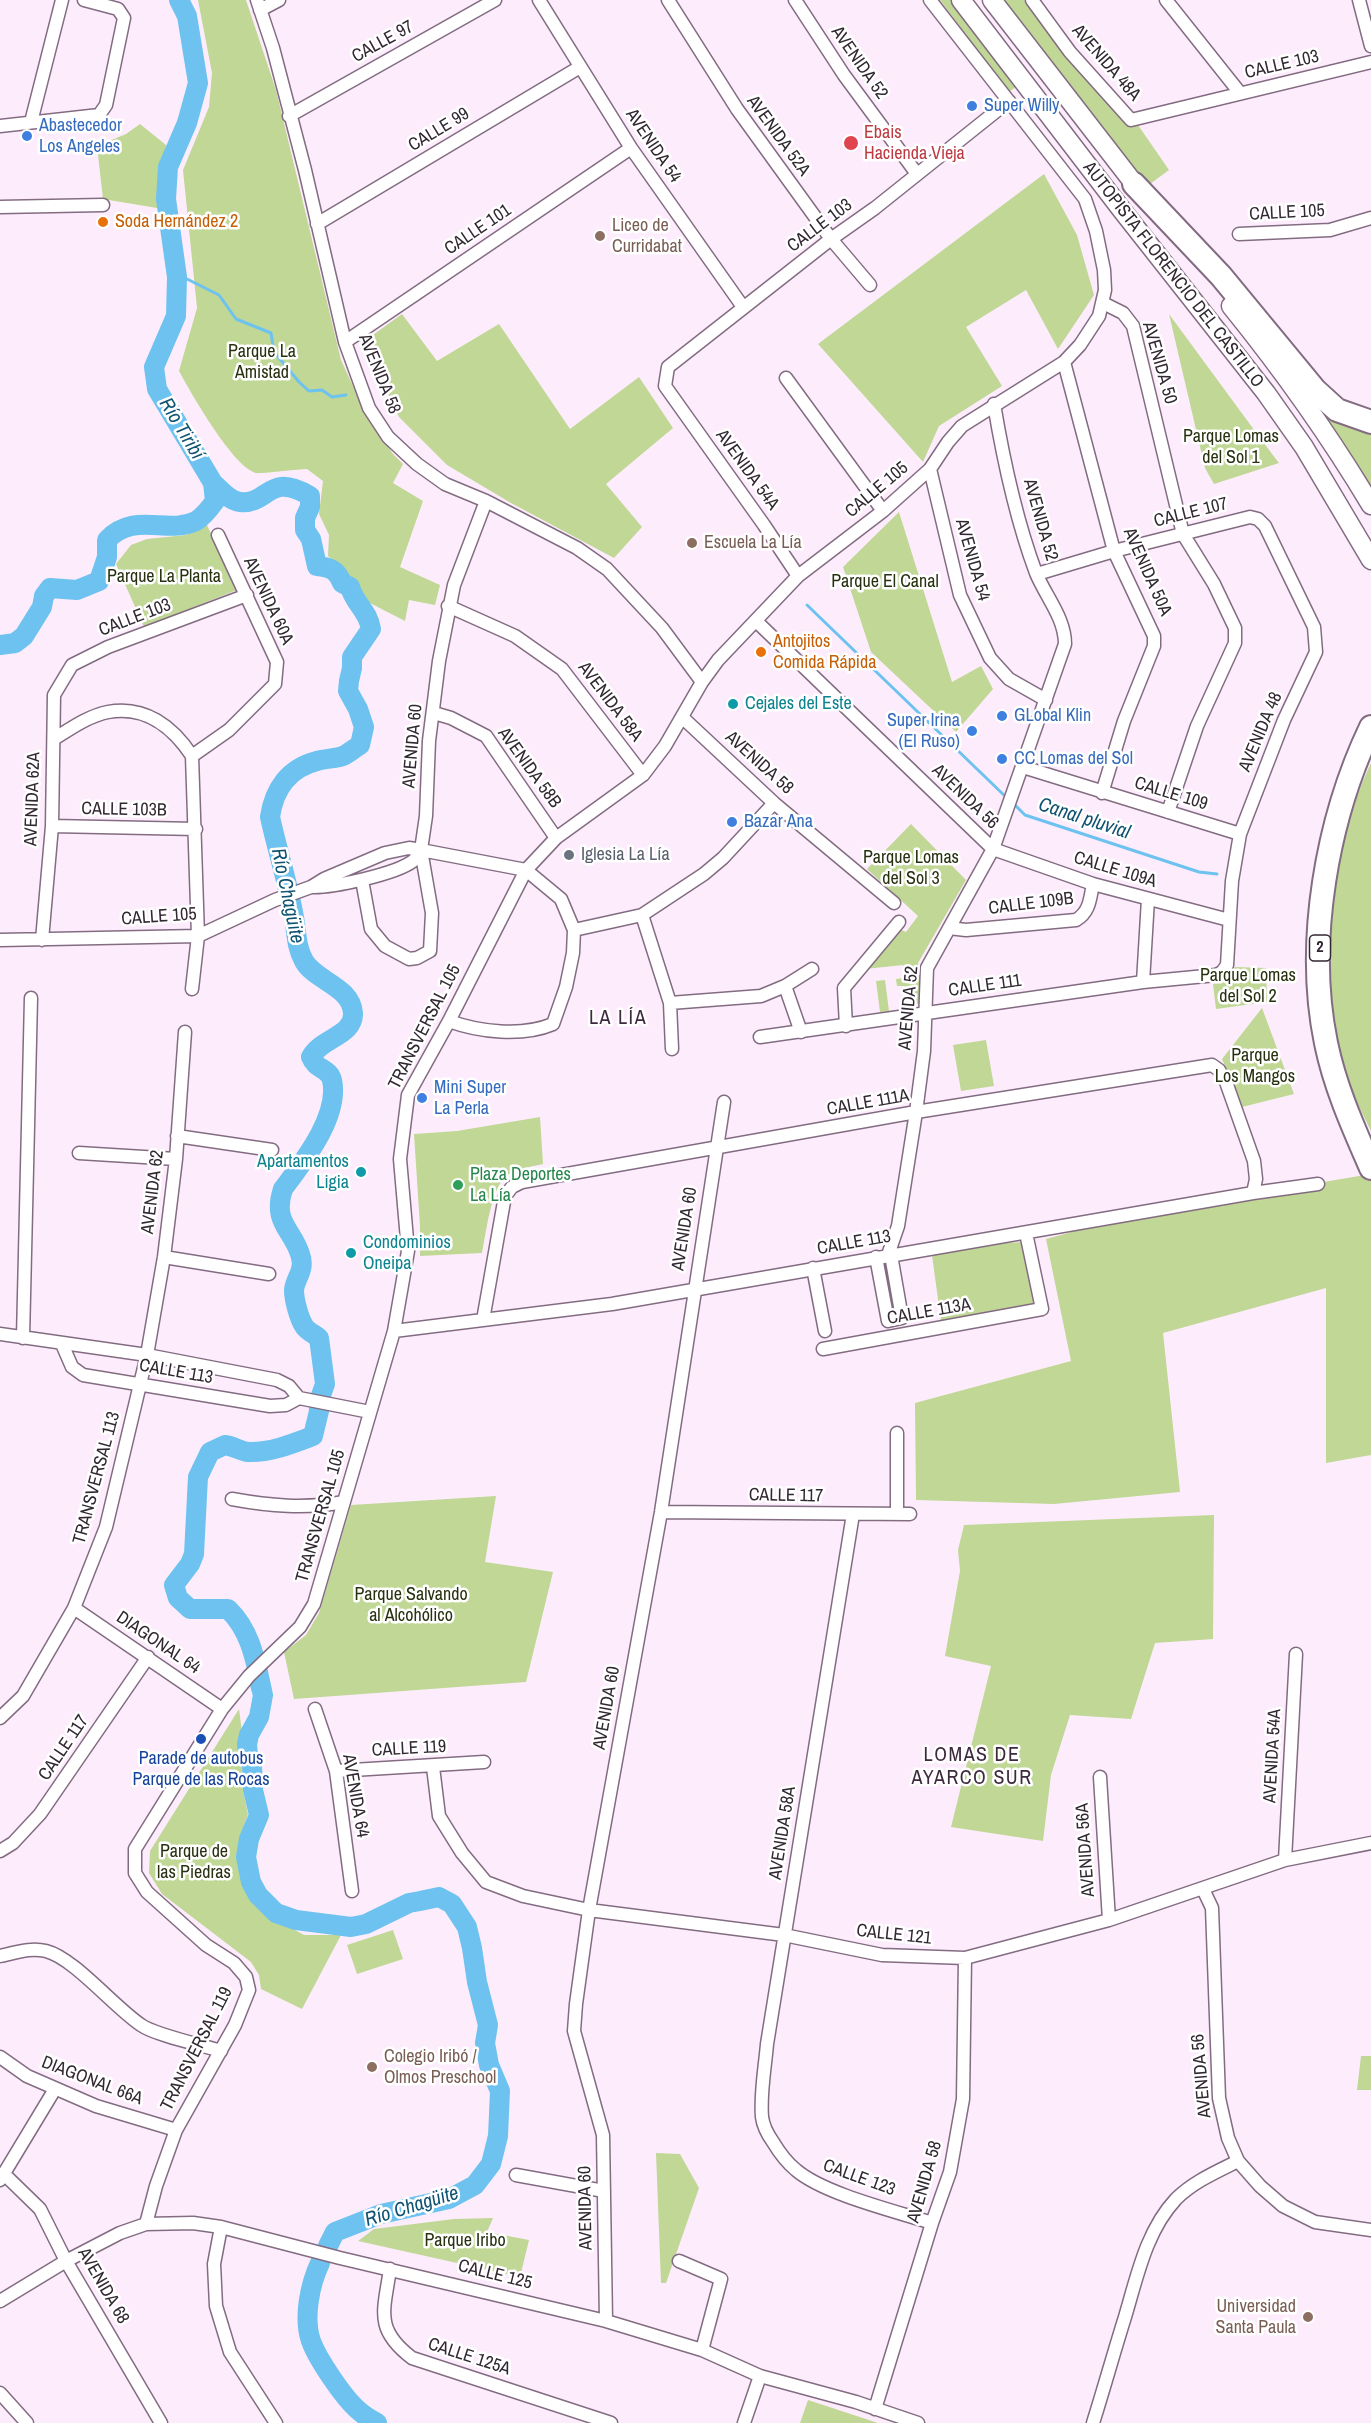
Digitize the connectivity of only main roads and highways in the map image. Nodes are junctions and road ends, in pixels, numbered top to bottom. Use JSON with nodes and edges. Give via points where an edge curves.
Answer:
{"nodes":[{"id":1,"x":961,"y":0,"type":"edge"},
{"id":2,"x":992,"y":0,"type":"edge"},
{"id":3,"x":1134,"y":184,"type":"junction"},
{"id":4,"x":1371,"y":422,"type":"edge"},
{"id":5,"x":1371,"y":505,"type":"edge"},
{"id":6,"x":1371,"y":560,"type":"edge"},
{"id":7,"x":1371,"y":727,"type":"edge"},
{"id":8,"x":1371,"y":1168,"type":"edge"}],
"edges":[{"from":1,"to":6,"type":"main road","name":"AUTOPISTA FLORENCIO DEL CASTILLO","via":[[1266,393],[1315,465]]},
{"from":2,"to":3,"type":"main road","name":"AUTOPISTA FLORENCIO DEL CASTILLO"},
{"from":3,"to":4,"type":"highway","via":[[1221,276],[1315,390],[1337,410]]},
{"from":3,"to":5,"type":"main road","name":"AUTOPISTA FLORENCIO DEL CASTILLO","via":[[1295,389]]},
{"from":7,"to":8,"type":"highway","number":"2","via":[[1359,751],[1337,822],[1321,903],[1318,983],[1326,1043],[1343,1105]]}]}
